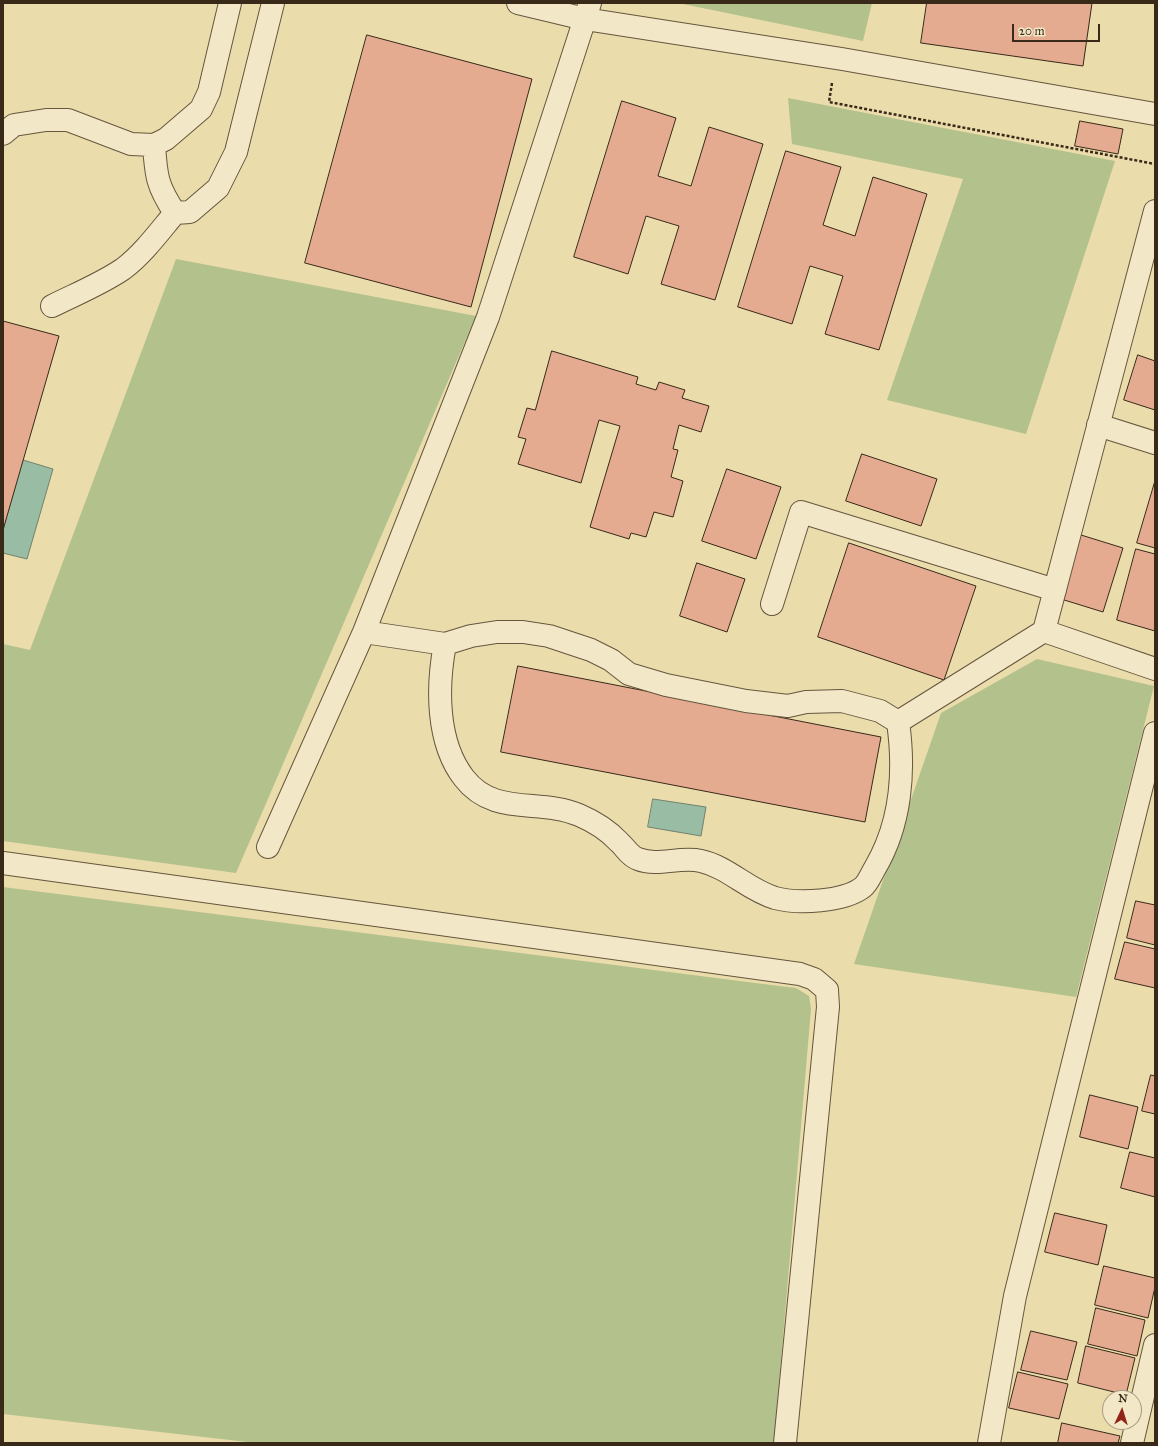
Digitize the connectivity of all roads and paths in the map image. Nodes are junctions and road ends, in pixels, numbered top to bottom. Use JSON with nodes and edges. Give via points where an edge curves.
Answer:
{"nodes":[{"id":1,"x":230,"y":3,"type":"edge"},
{"id":2,"x":273,"y":3,"type":"edge"},
{"id":3,"x":518,"y":3,"type":"edge"},
{"id":4,"x":588,"y":11,"type":"edge"},
{"id":5,"x":839,"y":58,"type":"junction"},
{"id":6,"x":1155,"y":114,"type":"edge"},
{"id":7,"x":3,"y":134,"type":"edge"},
{"id":8,"x":154,"y":145,"type":"junction"},
{"id":9,"x":1155,"y":164,"type":"edge"},
{"id":10,"x":1155,"y":211,"type":"edge"},
{"id":11,"x":175,"y":213,"type":"junction"},
{"id":12,"x":52,"y":306,"type":"dead end"},
{"id":13,"x":1098,"y":425,"type":"junction"},
{"id":14,"x":1155,"y":443,"type":"edge"},
{"id":15,"x":1055,"y":590,"type":"junction"},
{"id":16,"x":772,"y":604,"type":"dead end"},
{"id":17,"x":1044,"y":631,"type":"junction"},
{"id":18,"x":364,"y":632,"type":"junction"},
{"id":19,"x":446,"y":644,"type":"junction"},
{"id":20,"x":1155,"y":669,"type":"edge"},
{"id":21,"x":898,"y":722,"type":"junction"},
{"id":22,"x":1155,"y":733,"type":"edge"},
{"id":23,"x":268,"y":847,"type":"dead end"},
{"id":24,"x":3,"y":863,"type":"edge"},
{"id":25,"x":1155,"y":1345,"type":"edge"},
{"id":26,"x":785,"y":1443,"type":"edge"},
{"id":27,"x":989,"y":1443,"type":"edge"},
{"id":28,"x":1132,"y":1443,"type":"edge"}],
"edges":[{"from":1,"to":8,"type":"street","via":[[209,92],[201,109],[166,139]]},
{"from":2,"to":11,"type":"street","via":[[236,152],[218,188],[190,212]]},
{"from":3,"to":4,"type":"street"},
{"from":4,"to":5,"type":"street"},
{"from":4,"to":18,"type":"street","via":[[488,317]]},
{"from":5,"to":6,"type":"street"},
{"from":5,"to":9,"type":"path","via":[[829,102]]},
{"from":7,"to":8,"type":"street","via":[[14,125],[46,120],[68,120],[131,144]]},
{"from":8,"to":11,"type":"street","via":[[156,174],[162,193]]},
{"from":10,"to":13,"type":"street"},
{"from":11,"to":12,"type":"street","via":[[145,248],[123,268],[94,286]]},
{"from":13,"to":14,"type":"street"},
{"from":13,"to":15,"type":"street"},
{"from":15,"to":16,"type":"street","via":[[801,512]]},
{"from":15,"to":17,"type":"street"},
{"from":17,"to":20,"type":"street"},
{"from":17,"to":21,"type":"street"},
{"from":18,"to":19,"type":"street"},
{"from":18,"to":23,"type":"street"},
{"from":19,"to":21,"type":"street","via":[[471,636],[497,632],[550,636],[591,650],[611,660],[629,674],[666,685],[746,701],[788,706],[812,701],[842,701],[880,711]]},
{"from":19,"to":21,"type":"street","via":[[439,690],[441,713],[455,764],[476,791],[503,804],[545,806],[577,814],[607,831],[636,858],[647,862],[684,859],[700,861],[720,868],[756,891],[776,898],[821,901],[864,887],[887,841],[895,816],[902,768]]},
{"from":22,"to":27,"type":"street","via":[[1015,1296]]},
{"from":24,"to":26,"type":"street","via":[[800,974],[814,979],[827,990],[828,1007]]},
{"from":25,"to":28,"type":"street"}]}
